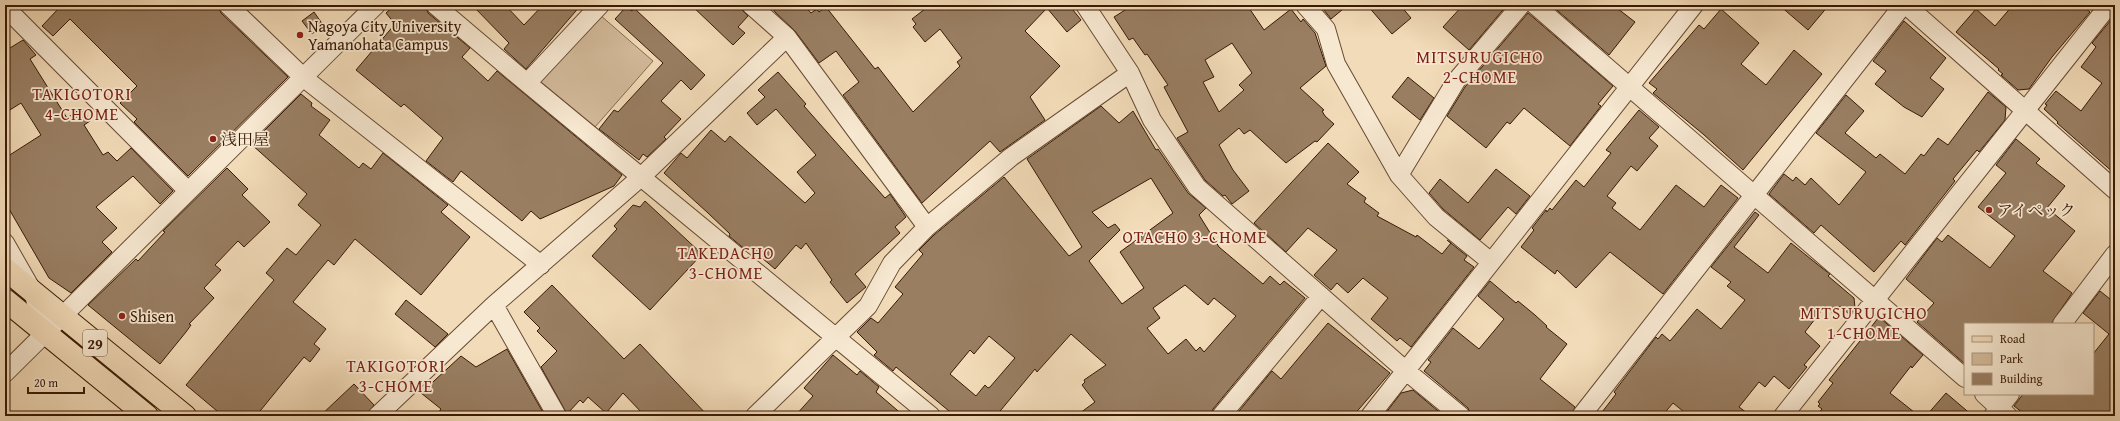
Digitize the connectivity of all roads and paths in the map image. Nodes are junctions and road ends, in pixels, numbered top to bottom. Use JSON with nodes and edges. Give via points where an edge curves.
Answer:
{"nodes":[{"id":1,"x":228,"y":5,"type":"edge"},
{"id":2,"x":376,"y":5,"type":"edge"},
{"id":3,"x":435,"y":5,"type":"edge"},
{"id":4,"x":600,"y":5,"type":"edge"},
{"id":5,"x":752,"y":5,"type":"edge"},
{"id":6,"x":1085,"y":5,"type":"edge"},
{"id":7,"x":1305,"y":5,"type":"edge"},
{"id":8,"x":1520,"y":5,"type":"edge"},
{"id":9,"x":1535,"y":5,"type":"edge"},
{"id":10,"x":1694,"y":5,"type":"edge"},
{"id":11,"x":1903,"y":5,"type":"edge"},
{"id":12,"x":1906,"y":5,"type":"edge"},
{"id":13,"x":5,"y":7,"type":"edge"},
{"id":14,"x":2100,"y":8,"type":"edge"},
{"id":15,"x":788,"y":37,"type":"junction"},
{"id":16,"x":1130,"y":73,"type":"junction"},
{"id":17,"x":304,"y":78,"type":"junction"},
{"id":18,"x":527,"y":83,"type":"junction"},
{"id":19,"x":1629,"y":87,"type":"junction"},
{"id":20,"x":2024,"y":111,"type":"junction"},
{"id":21,"x":1399,"y":175,"type":"junction"},
{"id":22,"x":641,"y":177,"type":"junction"},
{"id":23,"x":2115,"y":190,"type":"edge"},
{"id":24,"x":188,"y":191,"type":"junction"},
{"id":25,"x":1754,"y":195,"type":"junction"},
{"id":26,"x":927,"y":227,"type":"junction"},
{"id":27,"x":5,"y":243,"type":"edge"},
{"id":28,"x":2115,"y":254,"type":"edge"},
{"id":29,"x":1491,"y":262,"type":"junction"},
{"id":30,"x":541,"y":265,"type":"junction"},
{"id":31,"x":5,"y":269,"type":"edge"},
{"id":32,"x":33,"y":292,"type":"junction"},
{"id":33,"x":1321,"y":296,"type":"junction"},
{"id":34,"x":5,"y":300,"type":"edge"},
{"id":35,"x":1875,"y":300,"type":"junction"},
{"id":36,"x":494,"y":305,"type":"junction"},
{"id":37,"x":62,"y":317,"type":"junction"},
{"id":38,"x":2063,"y":323,"type":"edge"},
{"id":39,"x":45,"y":333,"type":"junction"},
{"id":40,"x":834,"y":338,"type":"junction"},
{"id":41,"x":1405,"y":370,"type":"junction"},
{"id":42,"x":5,"y":373,"type":"edge"},
{"id":43,"x":1964,"y":377,"type":"edge"},
{"id":44,"x":1985,"y":395,"type":"edge"},
{"id":45,"x":2003,"y":408,"type":"edge"},
{"id":46,"x":147,"y":416,"type":"edge"},
{"id":47,"x":185,"y":416,"type":"edge"},
{"id":48,"x":377,"y":416,"type":"edge"},
{"id":49,"x":557,"y":416,"type":"edge"},
{"id":50,"x":755,"y":416,"type":"edge"},
{"id":51,"x":931,"y":416,"type":"edge"},
{"id":52,"x":1221,"y":416,"type":"edge"},
{"id":53,"x":1370,"y":416,"type":"edge"},
{"id":54,"x":1461,"y":416,"type":"edge"},
{"id":55,"x":1581,"y":416,"type":"edge"},
{"id":56,"x":1783,"y":416,"type":"edge"}],
"edges":[{"from":1,"to":17,"type":"street"},
{"from":2,"to":17,"type":"street"},
{"from":3,"to":18,"type":"street"},
{"from":4,"to":18,"type":"street"},
{"from":5,"to":15,"type":"street"},
{"from":6,"to":16,"type":"street"},
{"from":7,"to":21,"type":"street","via":[[1326,28],[1336,64]]},
{"from":8,"to":21,"type":"street","via":[[1456,81]]},
{"from":9,"to":19,"type":"street"},
{"from":10,"to":19,"type":"street"},
{"from":11,"to":25,"type":"street"},
{"from":12,"to":20,"type":"street"},
{"from":13,"to":24,"type":"street"},
{"from":14,"to":20,"type":"street"},
{"from":15,"to":22,"type":"street"},
{"from":15,"to":26,"type":"street"},
{"from":16,"to":26,"type":"street","via":[[1011,157]]},
{"from":16,"to":33,"type":"street","via":[[1152,120],[1197,187]]},
{"from":17,"to":24,"type":"street"},
{"from":17,"to":30,"type":"street"},
{"from":18,"to":22,"type":"street"},
{"from":19,"to":25,"type":"street"},
{"from":19,"to":29,"type":"street"},
{"from":20,"to":23,"type":"street"},
{"from":20,"to":35,"type":"street"},
{"from":21,"to":29,"type":"street","via":[[1436,217]]},
{"from":22,"to":30,"type":"street"},
{"from":22,"to":40,"type":"street"},
{"from":24,"to":37,"type":"street"},
{"from":25,"to":35,"type":"street"},
{"from":25,"to":55,"type":"street"},
{"from":26,"to":40,"type":"street","via":[[892,263],[868,306]]},
{"from":27,"to":32,"type":"street"},
{"from":28,"to":38,"type":"street"},
{"from":29,"to":41,"type":"street"},
{"from":30,"to":36,"type":"street"},
{"from":31,"to":32,"type":"main road","number":"29"},
{"from":32,"to":37,"type":"main road","number":"29"},
{"from":32,"to":39,"type":"street"},
{"from":33,"to":41,"type":"street"},
{"from":33,"to":52,"type":"street"},
{"from":34,"to":39,"type":"main road","number":"29"},
{"from":35,"to":43,"type":"street"},
{"from":35,"to":56,"type":"street"},
{"from":36,"to":48,"type":"street"},
{"from":36,"to":49,"type":"street"},
{"from":37,"to":39,"type":"street"},
{"from":37,"to":47,"type":"main road","number":"29"},
{"from":39,"to":42,"type":"street"},
{"from":39,"to":46,"type":"main road","number":"29"},
{"from":40,"to":50,"type":"street"},
{"from":40,"to":51,"type":"street"},
{"from":41,"to":53,"type":"street"},
{"from":41,"to":54,"type":"street"},
{"from":44,"to":45,"type":"street"}]}
